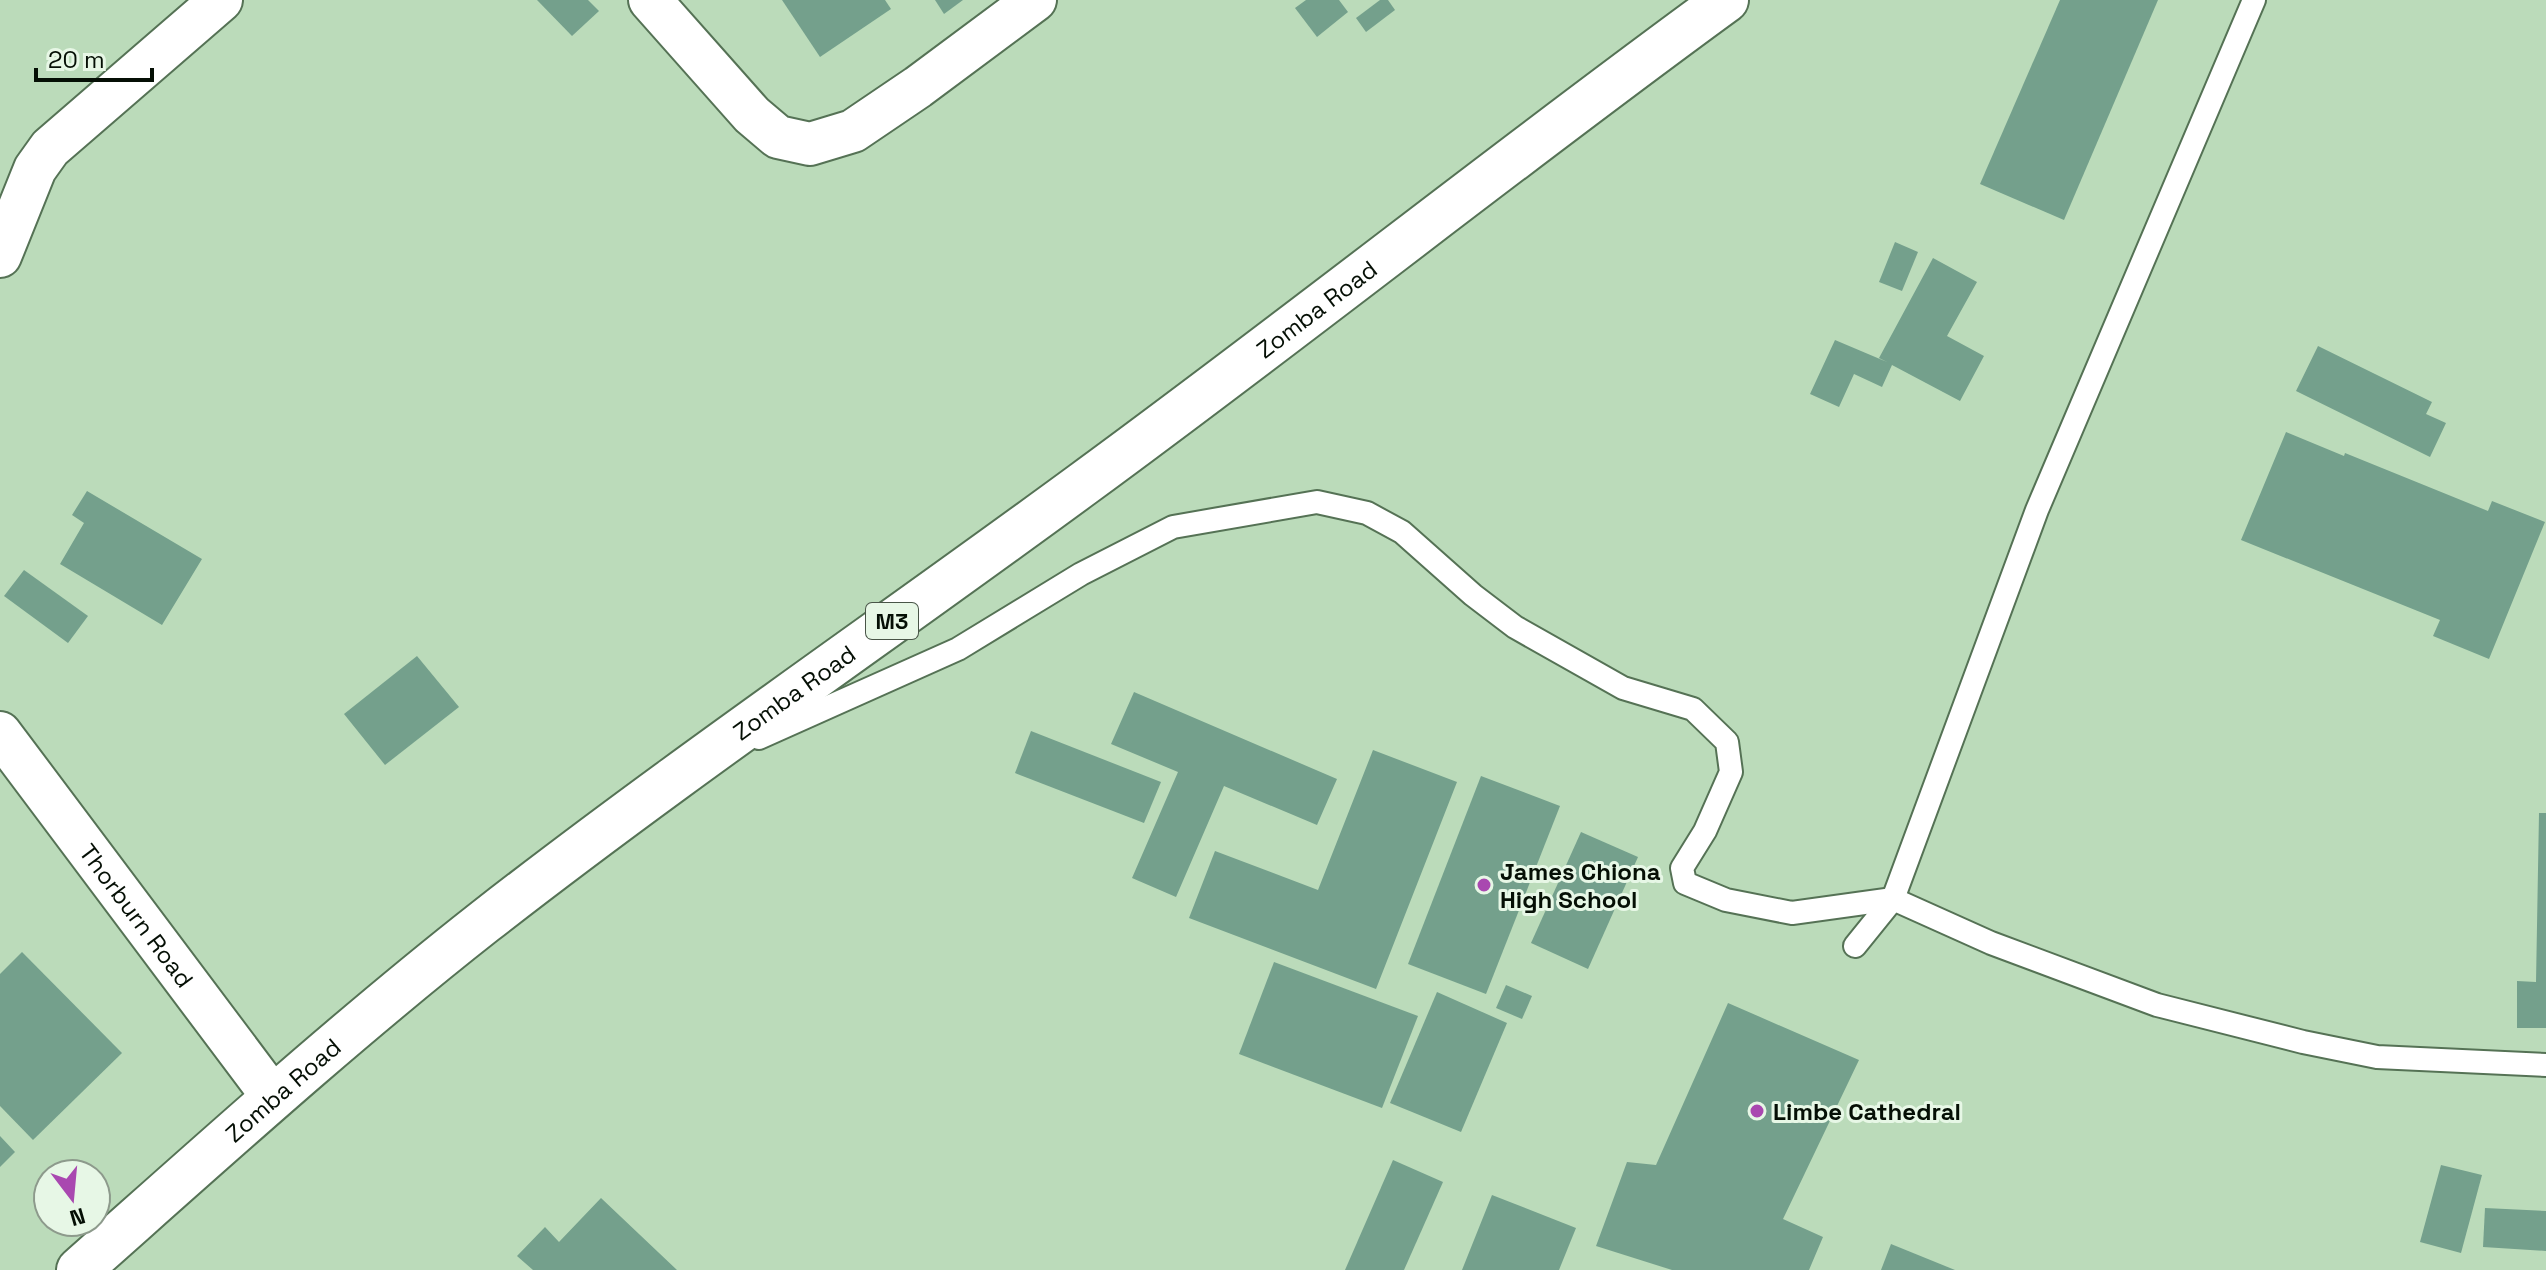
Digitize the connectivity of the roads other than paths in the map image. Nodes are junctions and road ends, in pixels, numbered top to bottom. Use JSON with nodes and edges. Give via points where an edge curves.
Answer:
{"nodes":[{"id":1,"x":221,"y":0,"type":"edge"},
{"id":2,"x":650,"y":0,"type":"edge"},
{"id":3,"x":1035,"y":0,"type":"edge"},
{"id":4,"x":1726,"y":0,"type":"edge"},
{"id":5,"x":2254,"y":0,"type":"edge"},
{"id":6,"x":0,"y":256,"type":"edge"},
{"id":7,"x":0,"y":733,"type":"edge"},
{"id":8,"x":680,"y":772,"type":"junction"},
{"id":9,"x":1893,"y":899,"type":"junction"},
{"id":10,"x":1855,"y":946,"type":"dead end"},
{"id":11,"x":2546,"y":1065,"type":"edge"},
{"id":12,"x":273,"y":1097,"type":"junction"},
{"id":13,"x":79,"y":1270,"type":"edge"}],
"edges":[{"from":1,"to":6,"type":"street","via":[[50,148],[35,169]]},
{"from":2,"to":3,"type":"street","via":[[752,115],[778,137],[810,144],[853,131]]},
{"from":4,"to":8,"type":"highway","name":"Zomba Road","number":"M3","via":[[1084,483]]},
{"from":5,"to":9,"type":"lane","via":[[2037,510]]},
{"from":7,"to":12,"type":"street","name":"Thorburn Road"},
{"from":8,"to":9,"type":"lane","via":[[958,649],[1081,574],[1173,527],[1317,502],[1367,513],[1402,532],[1515,627],[1623,688],[1693,709],[1727,742],[1731,772],[1682,868],[1685,883],[1726,900],[1792,913]]},
{"from":8,"to":12,"type":"highway","name":"Zomba Road","number":"M3","via":[[481,925]]},
{"from":9,"to":10,"type":"lane"},
{"from":9,"to":11,"type":"lane","via":[[1991,943],[2157,1005],[2377,1057]]},
{"from":12,"to":13,"type":"highway","name":"Zomba Road","number":"M3"}]}
